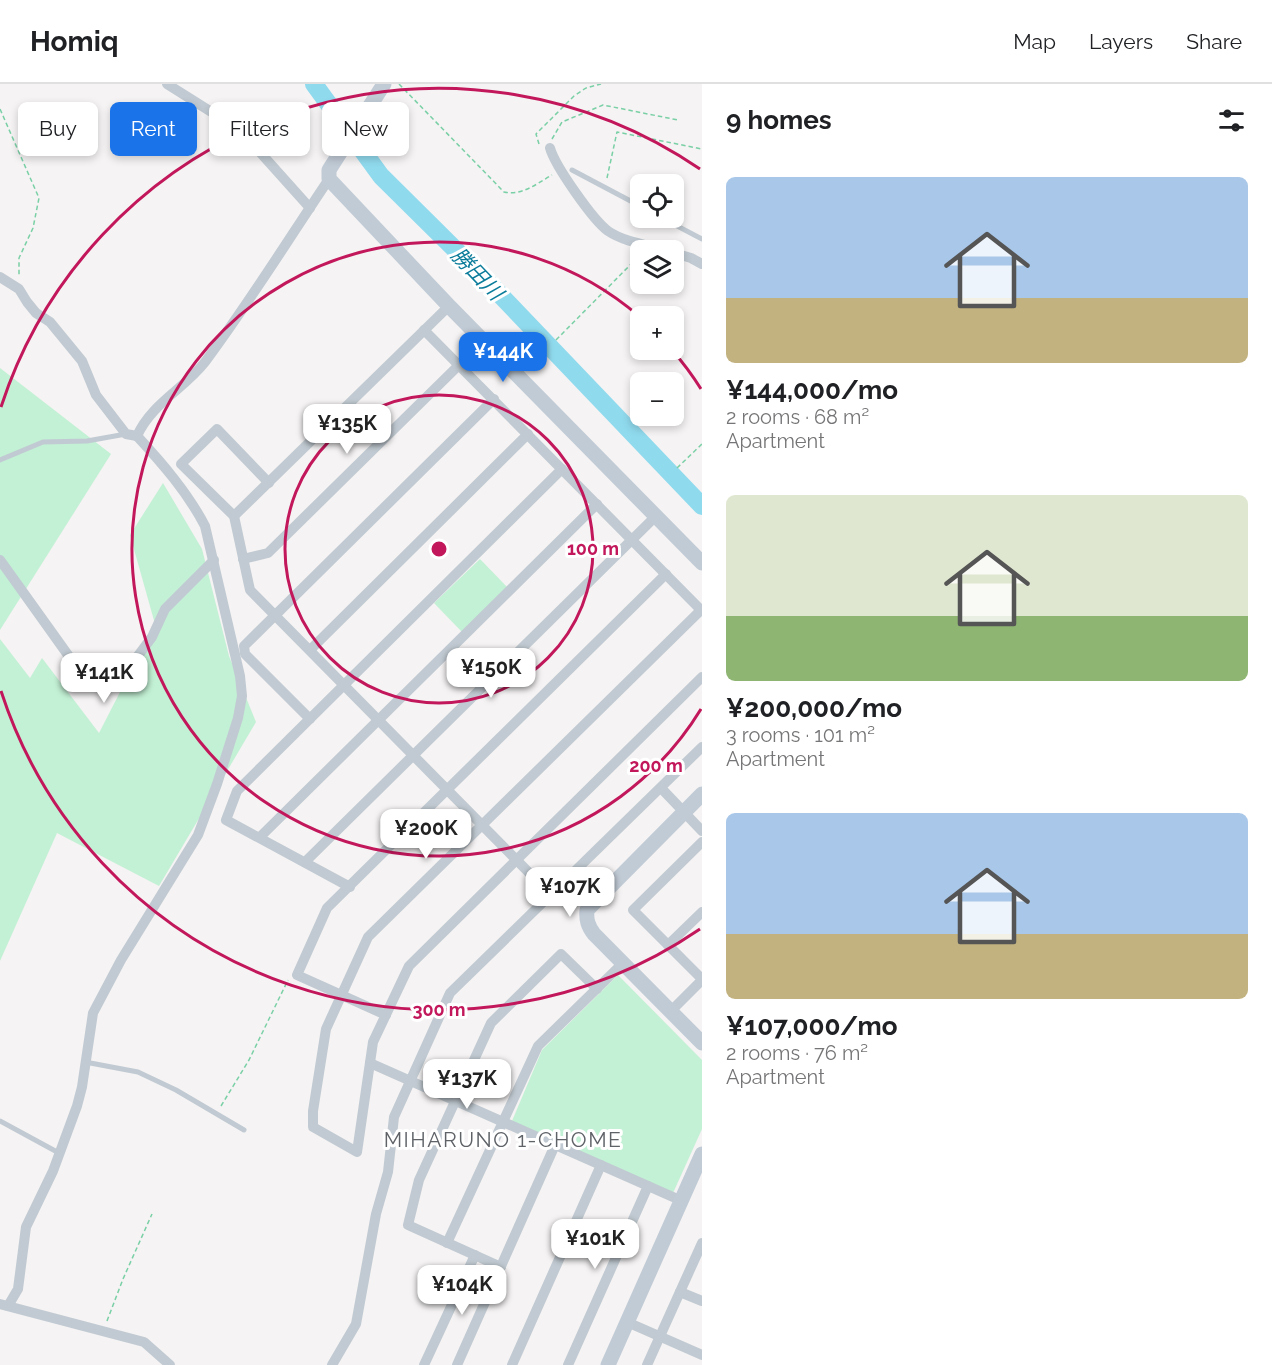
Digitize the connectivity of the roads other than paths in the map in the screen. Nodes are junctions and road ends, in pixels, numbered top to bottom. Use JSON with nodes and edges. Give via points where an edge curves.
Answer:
{"nodes":[{"id":1,"x":167,"y":84,"type":"edge"},
{"id":2,"x":380,"y":90,"type":"edge"},
{"id":3,"x":551,"y":151,"type":"road end"},
{"id":4,"x":567,"y":170,"type":"junction"},
{"id":5,"x":329,"y":179,"type":"junction"},
{"id":6,"x":630,"y":201,"type":"edge"},
{"id":7,"x":310,"y":208,"type":"junction"},
{"id":8,"x":681,"y":228,"type":"edge"},
{"id":9,"x":702,"y":239,"type":"edge"},
{"id":10,"x":632,"y":240,"type":"edge"},
{"id":11,"x":684,"y":256,"type":"edge"},
{"id":12,"x":702,"y":264,"type":"edge"},
{"id":13,"x":0,"y":277,"type":"edge"},
{"id":14,"x":449,"y":306,"type":"junction"},
{"id":15,"x":424,"y":330,"type":"junction"},
{"id":16,"x":459,"y":365,"type":"junction"},
{"id":17,"x":494,"y":399,"type":"junction"},
{"id":18,"x":528,"y":434,"type":"junction"},
{"id":19,"x":131,"y":435,"type":"junction"},
{"id":20,"x":0,"y":460,"type":"edge"},
{"id":21,"x":562,"y":469,"type":"junction"},
{"id":22,"x":269,"y":483,"type":"junction"},
{"id":23,"x":597,"y":504,"type":"junction"},
{"id":24,"x":234,"y":516,"type":"junction"},
{"id":25,"x":656,"y":516,"type":"junction"},
{"id":26,"x":632,"y":540,"type":"junction"},
{"id":27,"x":243,"y":559,"type":"junction"},
{"id":28,"x":0,"y":560,"type":"edge"},
{"id":29,"x":214,"y":560,"type":"junction"},
{"id":30,"x":702,"y":563,"type":"edge"},
{"id":31,"x":666,"y":574,"type":"junction"},
{"id":32,"x":702,"y":610,"type":"edge"},
{"id":33,"x":275,"y":615,"type":"junction"},
{"id":34,"x":310,"y":650,"type":"junction"},
{"id":35,"x":702,"y":677,"type":"edge"},
{"id":36,"x":345,"y":685,"type":"junction"},
{"id":37,"x":310,"y":719,"type":"junction"},
{"id":38,"x":379,"y":720,"type":"junction"},
{"id":39,"x":702,"y":747,"type":"edge"},
{"id":40,"x":414,"y":755,"type":"junction"},
{"id":41,"x":661,"y":788,"type":"junction"},
{"id":42,"x":448,"y":790,"type":"junction"},
{"id":43,"x":702,"y":794,"type":"edge"},
{"id":44,"x":684,"y":812,"type":"junction"},
{"id":45,"x":483,"y":825,"type":"junction"},
{"id":46,"x":702,"y":831,"type":"edge"},
{"id":47,"x":260,"y":837,"type":"junction"},
{"id":48,"x":702,"y":842,"type":"edge"},
{"id":49,"x":517,"y":860,"type":"junction"},
{"id":50,"x":305,"y":862,"type":"junction"},
{"id":51,"x":350,"y":887,"type":"junction"},
{"id":52,"x":551,"y":896,"type":"junction"},
{"id":53,"x":702,"y":912,"type":"edge"},
{"id":54,"x":668,"y":945,"type":"junction"},
{"id":55,"x":624,"y":963,"type":"junction"},
{"id":56,"x":702,"y":980,"type":"edge"},
{"id":57,"x":597,"y":989,"type":"junction"},
{"id":58,"x":341,"y":995,"type":"junction"},
{"id":59,"x":670,"y":1012,"type":"junction"},
{"id":60,"x":386,"y":1015,"type":"junction"},
{"id":61,"x":702,"y":1043,"type":"edge"},
{"id":62,"x":85,"y":1062,"type":"junction"},
{"id":63,"x":370,"y":1063,"type":"junction"},
{"id":64,"x":411,"y":1081,"type":"junction"},
{"id":65,"x":456,"y":1101,"type":"junction"},
{"id":66,"x":0,"y":1121,"type":"edge"},
{"id":67,"x":503,"y":1122,"type":"junction"},
{"id":68,"x":244,"y":1130,"type":"dead end"},
{"id":69,"x":555,"y":1145,"type":"junction"},
{"id":70,"x":60,"y":1154,"type":"junction"},
{"id":71,"x":702,"y":1154,"type":"edge"},
{"id":72,"x":601,"y":1166,"type":"junction"},
{"id":73,"x":648,"y":1186,"type":"junction"},
{"id":74,"x":682,"y":1201,"type":"junction"},
{"id":75,"x":447,"y":1243,"type":"junction"},
{"id":76,"x":701,"y":1246,"type":"edge"},
{"id":77,"x":475,"y":1256,"type":"junction"},
{"id":78,"x":501,"y":1267,"type":"junction"},
{"id":79,"x":680,"y":1292,"type":"junction"},
{"id":80,"x":702,"y":1301,"type":"edge"},
{"id":81,"x":3,"y":1308,"type":"edge"},
{"id":82,"x":627,"y":1322,"type":"junction"},
{"id":83,"x":660,"y":1336,"type":"junction"},
{"id":84,"x":702,"y":1355,"type":"edge"},
{"id":85,"x":170,"y":1365,"type":"edge"},
{"id":86,"x":332,"y":1365,"type":"edge"},
{"id":87,"x":424,"y":1365,"type":"edge"},
{"id":88,"x":457,"y":1365,"type":"edge"},
{"id":89,"x":512,"y":1365,"type":"edge"},
{"id":90,"x":568,"y":1365,"type":"edge"},
{"id":91,"x":608,"y":1365,"type":"edge"},
{"id":92,"x":647,"y":1365,"type":"edge"}],
"edges":[{"from":1,"to":7,"type":"street","via":[[240,130]]},
{"from":2,"to":5,"type":"street","via":[[329,170]]},
{"from":3,"to":4,"type":"street"},
{"from":4,"to":6,"type":"lane"},
{"from":4,"to":10,"type":"street","via":[[585,205],[608,230]]},
{"from":5,"to":7,"type":"street"},
{"from":5,"to":14,"type":"street"},
{"from":7,"to":19,"type":"street","via":[[203,364]]},
{"from":8,"to":9,"type":"lane"},
{"from":11,"to":12,"type":"street"},
{"from":13,"to":19,"type":"street","via":[[19,289],[36,313],[50,322],[82,361],[96,395]]},
{"from":14,"to":15,"type":"street"},
{"from":14,"to":25,"type":"street"},
{"from":15,"to":16,"type":"street"},
{"from":15,"to":22,"type":"street"},
{"from":16,"to":17,"type":"street"},
{"from":16,"to":27,"type":"street","via":[[268,554]]},
{"from":17,"to":18,"type":"street"},
{"from":17,"to":33,"type":"street"},
{"from":18,"to":21,"type":"street"},
{"from":18,"to":34,"type":"street"},
{"from":19,"to":20,"type":"lane","via":[[43,442]]},
{"from":19,"to":29,"type":"street","via":[[156,456],[196,509]]},
{"from":21,"to":23,"type":"street"},
{"from":21,"to":36,"type":"street"},
{"from":22,"to":24,"type":"street"},
{"from":22,"to":24,"type":"street","via":[[217,429],[181,464]]},
{"from":23,"to":26,"type":"street"},
{"from":23,"to":38,"type":"street"},
{"from":24,"to":27,"type":"street"},
{"from":25,"to":26,"type":"street"},
{"from":25,"to":30,"type":"street"},
{"from":26,"to":31,"type":"street"},
{"from":26,"to":40,"type":"street"},
{"from":27,"to":33,"type":"street","via":[[250,590]]},
{"from":28,"to":29,"type":"street","via":[[78,669],[102,690],[117,684],[152,637],[165,609]]},
{"from":29,"to":62,"type":"street","via":[[240,676],[238,718],[198,835],[93,1013]]},
{"from":31,"to":32,"type":"street"},
{"from":31,"to":42,"type":"street"},
{"from":32,"to":45,"type":"street"},
{"from":33,"to":34,"type":"street"},
{"from":33,"to":37,"type":"street","via":[[244,646],[244,654]]},
{"from":34,"to":36,"type":"street"},
{"from":35,"to":49,"type":"street"},
{"from":36,"to":37,"type":"street"},
{"from":36,"to":38,"type":"street"},
{"from":37,"to":47,"type":"street","via":[[237,791],[226,820]]},
{"from":38,"to":40,"type":"street"},
{"from":38,"to":47,"type":"street"},
{"from":39,"to":41,"type":"street"},
{"from":40,"to":42,"type":"street"},
{"from":40,"to":50,"type":"street"},
{"from":41,"to":44,"type":"street"},
{"from":41,"to":52,"type":"street"},
{"from":42,"to":45,"type":"street"},
{"from":42,"to":51,"type":"street"},
{"from":43,"to":44,"type":"street"},
{"from":44,"to":46,"type":"street"},
{"from":44,"to":55,"type":"street","via":[[587,910],[589,927]]},
{"from":45,"to":49,"type":"street"},
{"from":45,"to":58,"type":"street","via":[[368,937]]},
{"from":47,"to":50,"type":"street"},
{"from":48,"to":54,"type":"street","via":[[633,910]]},
{"from":49,"to":52,"type":"street"},
{"from":49,"to":60,"type":"street","via":[[409,966]]},
{"from":50,"to":51,"type":"street"},
{"from":51,"to":58,"type":"street","via":[[327,908],[297,975]]},
{"from":52,"to":64,"type":"street","via":[[450,993]]},
{"from":53,"to":54,"type":"street"},
{"from":54,"to":56,"type":"street"},
{"from":55,"to":57,"type":"street"},
{"from":55,"to":59,"type":"street"},
{"from":56,"to":59,"type":"street"},
{"from":57,"to":65,"type":"street","via":[[561,954],[491,1023]]},
{"from":57,"to":67,"type":"street","via":[[538,1046]]},
{"from":58,"to":60,"type":"street"},
{"from":58,"to":63,"type":"street","via":[[326,1029],[313,1127],[357,1152]]},
{"from":59,"to":61,"type":"street"},
{"from":60,"to":63,"type":"street"},
{"from":62,"to":68,"type":"lane","via":[[138,1072]]},
{"from":62,"to":70,"type":"street","via":[[77,1106]]},
{"from":63,"to":64,"type":"street"},
{"from":64,"to":65,"type":"street"},
{"from":64,"to":86,"type":"street","via":[[394,1117],[388,1172],[376,1214],[356,1324]]},
{"from":65,"to":67,"type":"street"},
{"from":65,"to":75,"type":"street","via":[[419,1180],[408,1225]]},
{"from":66,"to":70,"type":"lane"},
{"from":67,"to":69,"type":"street"},
{"from":67,"to":75,"type":"street"},
{"from":69,"to":72,"type":"street"},
{"from":69,"to":78,"type":"street"},
{"from":70,"to":81,"type":"street","via":[[26,1227],[18,1289]]},
{"from":71,"to":74,"type":"street"},
{"from":72,"to":73,"type":"street"},
{"from":72,"to":89,"type":"street"},
{"from":73,"to":74,"type":"street"},
{"from":73,"to":90,"type":"street"},
{"from":74,"to":82,"type":"street"},
{"from":75,"to":77,"type":"street"},
{"from":76,"to":79,"type":"street"},
{"from":77,"to":78,"type":"street"},
{"from":77,"to":87,"type":"street"},
{"from":78,"to":88,"type":"street"},
{"from":79,"to":80,"type":"street"},
{"from":79,"to":83,"type":"street"},
{"from":81,"to":85,"type":"street","via":[[144,1342]]},
{"from":82,"to":83,"type":"street"},
{"from":82,"to":91,"type":"street"},
{"from":83,"to":84,"type":"street"},
{"from":83,"to":92,"type":"street"}]}
